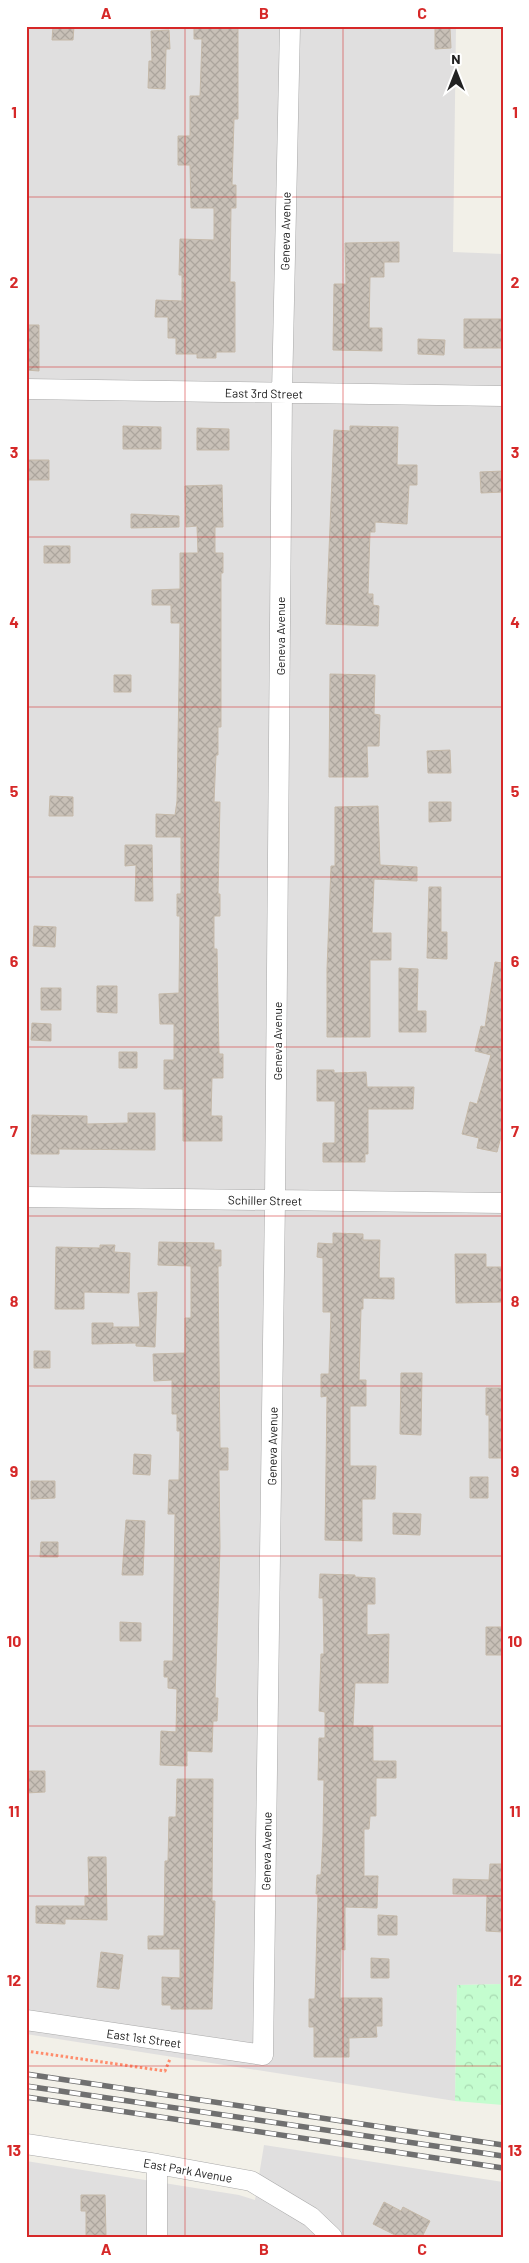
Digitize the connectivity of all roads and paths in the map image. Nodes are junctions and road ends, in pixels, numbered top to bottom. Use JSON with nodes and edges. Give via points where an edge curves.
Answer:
{"nodes":[{"id":1,"x":290,"y":26,"type":"edge"},
{"id":2,"x":26,"y":389,"type":"edge"},
{"id":3,"x":282,"y":393,"type":"junction"},
{"id":4,"x":503,"y":396,"type":"edge"},
{"id":5,"x":26,"y":1197,"type":"edge"},
{"id":6,"x":275,"y":1200,"type":"junction"},
{"id":7,"x":503,"y":1203,"type":"edge"},
{"id":8,"x":26,"y":2020,"type":"edge"},
{"id":9,"x":178,"y":2043,"type":"junction"},
{"id":10,"x":26,"y":2051,"type":"edge"},
{"id":11,"x":262,"y":2055,"type":"joint"},
{"id":12,"x":26,"y":2144,"type":"edge"},
{"id":13,"x":157,"y":2164,"type":"junction"},
{"id":14,"x":157,"y":2237,"type":"edge"},
{"id":15,"x":332,"y":2237,"type":"edge"}],
"edges":[{"from":1,"to":3,"type":"street","name":"Geneva Avenue"},
{"from":2,"to":3,"type":"street","name":"East 3rd Street"},
{"from":3,"to":4,"type":"street","name":"East 3rd Street"},
{"from":3,"to":6,"type":"street","name":"Geneva Avenue"},
{"from":5,"to":6,"type":"street","name":"Schiller Street"},
{"from":6,"to":7,"type":"street","name":"Schiller Street"},
{"from":6,"to":11,"type":"street","name":"Geneva Avenue"},
{"from":8,"to":9,"type":"street","name":"East 1st Street"},
{"from":9,"to":10,"type":"path","via":[[165,2072]]},
{"from":9,"to":11,"type":"street","name":"East 1st Street"},
{"from":12,"to":13,"type":"street","name":"East Park Avenue"},
{"from":13,"to":14,"type":"street"},
{"from":13,"to":15,"type":"street","name":"East Park Avenue","via":[[251,2181],[311,2217]]}]}
